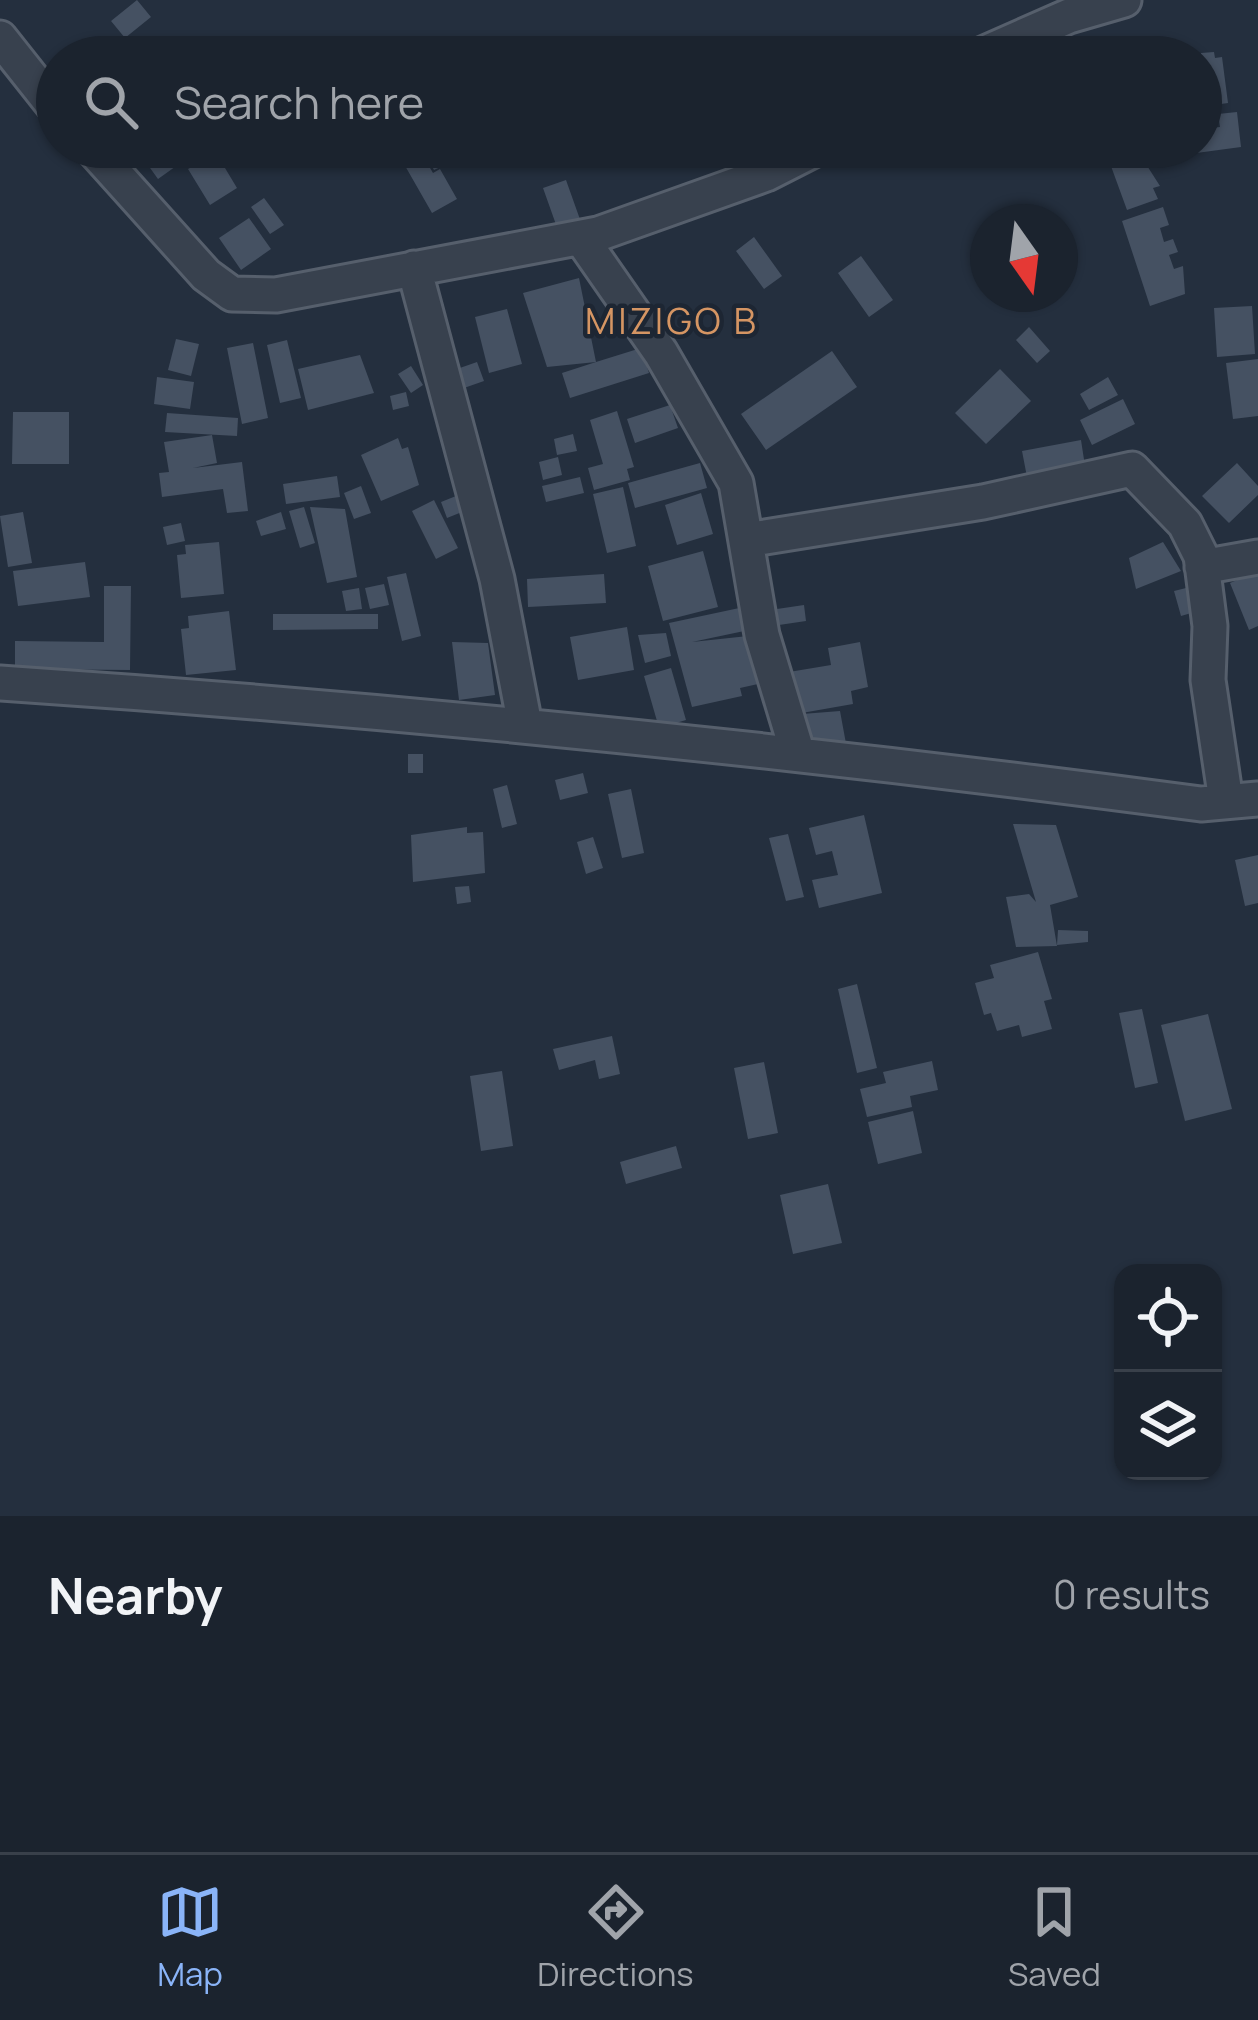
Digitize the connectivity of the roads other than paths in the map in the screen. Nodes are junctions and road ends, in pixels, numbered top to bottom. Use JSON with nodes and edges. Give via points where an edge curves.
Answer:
{"nodes":[{"id":1,"x":1124,"y":0,"type":"edge"},
{"id":2,"x":1024,"y":36,"type":"edge"},
{"id":3,"x":0,"y":38,"type":"edge"},
{"id":4,"x":36,"y":83,"type":"edge"},
{"id":5,"x":110,"y":168,"type":"edge"},
{"id":6,"x":778,"y":168,"type":"edge"},
{"id":7,"x":581,"y":238,"type":"junction"},
{"id":8,"x":414,"y":268,"type":"junction"},
{"id":9,"x":747,"y":540,"type":"junction"},
{"id":10,"x":1258,"y":557,"type":"edge"},
{"id":11,"x":1202,"y":567,"type":"junction"},
{"id":12,"x":0,"y":683,"type":"edge"},
{"id":13,"x":525,"y":725,"type":"junction"},
{"id":14,"x":796,"y":751,"type":"junction"},
{"id":15,"x":1242,"y":800,"type":"edge"}],
"edges":[{"from":1,"to":2,"type":"street"},
{"from":3,"to":4,"type":"street"},
{"from":5,"to":8,"type":"street","via":[[232,294],[276,295]]},
{"from":6,"to":7,"type":"street"},
{"from":7,"to":8,"type":"street"},
{"from":7,"to":9,"type":"street","via":[[702,418],[736,483]]},
{"from":8,"to":13,"type":"street","via":[[497,579]]},
{"from":9,"to":11,"type":"street","via":[[1132,469],[1185,524]]},
{"from":9,"to":14,"type":"street","via":[[762,635]]},
{"from":10,"to":11,"type":"street"},
{"from":11,"to":15,"type":"street","via":[[1208,680]]},
{"from":12,"to":13,"type":"street"},
{"from":13,"to":14,"type":"street"},
{"from":14,"to":15,"type":"street","via":[[1201,804]]}]}
